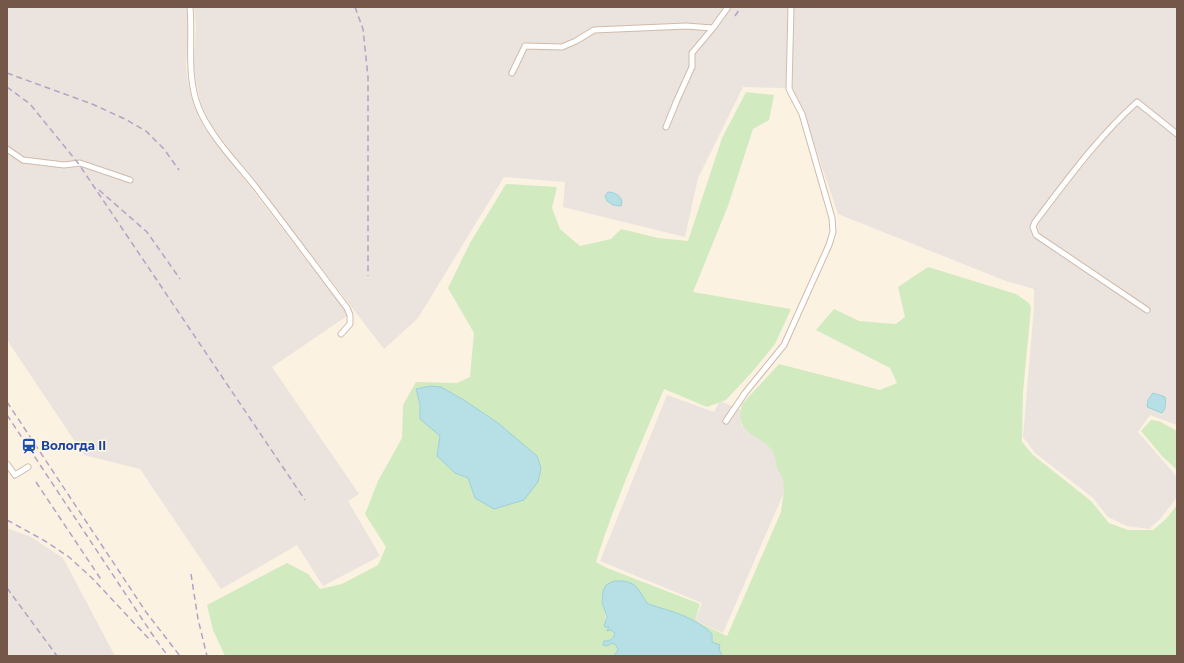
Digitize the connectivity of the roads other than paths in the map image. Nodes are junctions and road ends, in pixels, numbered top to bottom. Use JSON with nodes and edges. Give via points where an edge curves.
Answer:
{"nodes":[{"id":1,"x":190,"y":7,"type":"edge"},
{"id":2,"x":728,"y":7,"type":"edge"},
{"id":3,"x":791,"y":7,"type":"edge"},
{"id":4,"x":713,"y":28,"type":"junction"},
{"id":5,"x":512,"y":73,"type":"dead end"},
{"id":6,"x":666,"y":128,"type":"dead end"},
{"id":7,"x":1177,"y":134,"type":"edge"},
{"id":8,"x":7,"y":149,"type":"edge"},
{"id":9,"x":130,"y":180,"type":"dead end"},
{"id":10,"x":1147,"y":310,"type":"dead end"},
{"id":11,"x":341,"y":334,"type":"dead end"},
{"id":12,"x":726,"y":421,"type":"dead end"},
{"id":13,"x":7,"y":464,"type":"edge"},
{"id":14,"x":28,"y":467,"type":"dead end"}],
"edges":[{"from":1,"to":11,"type":"street","via":[[192,83],[207,126],[347,308],[350,324]]},
{"from":2,"to":4,"type":"street"},
{"from":3,"to":12,"type":"street","via":[[789,89],[802,114],[832,218],[833,232],[784,345]]},
{"from":4,"to":5,"type":"street","via":[[686,26],[594,30],[562,47],[525,46]]},
{"from":4,"to":6,"type":"street","via":[[692,53],[692,67]]},
{"from":7,"to":10,"type":"street","via":[[1136,102],[1115,122],[1070,176],[1033,227],[1036,235]]},
{"from":8,"to":9,"type":"street","via":[[23,160],[64,165],[80,163]]},
{"from":13,"to":14,"type":"street","via":[[15,475]]}]}
